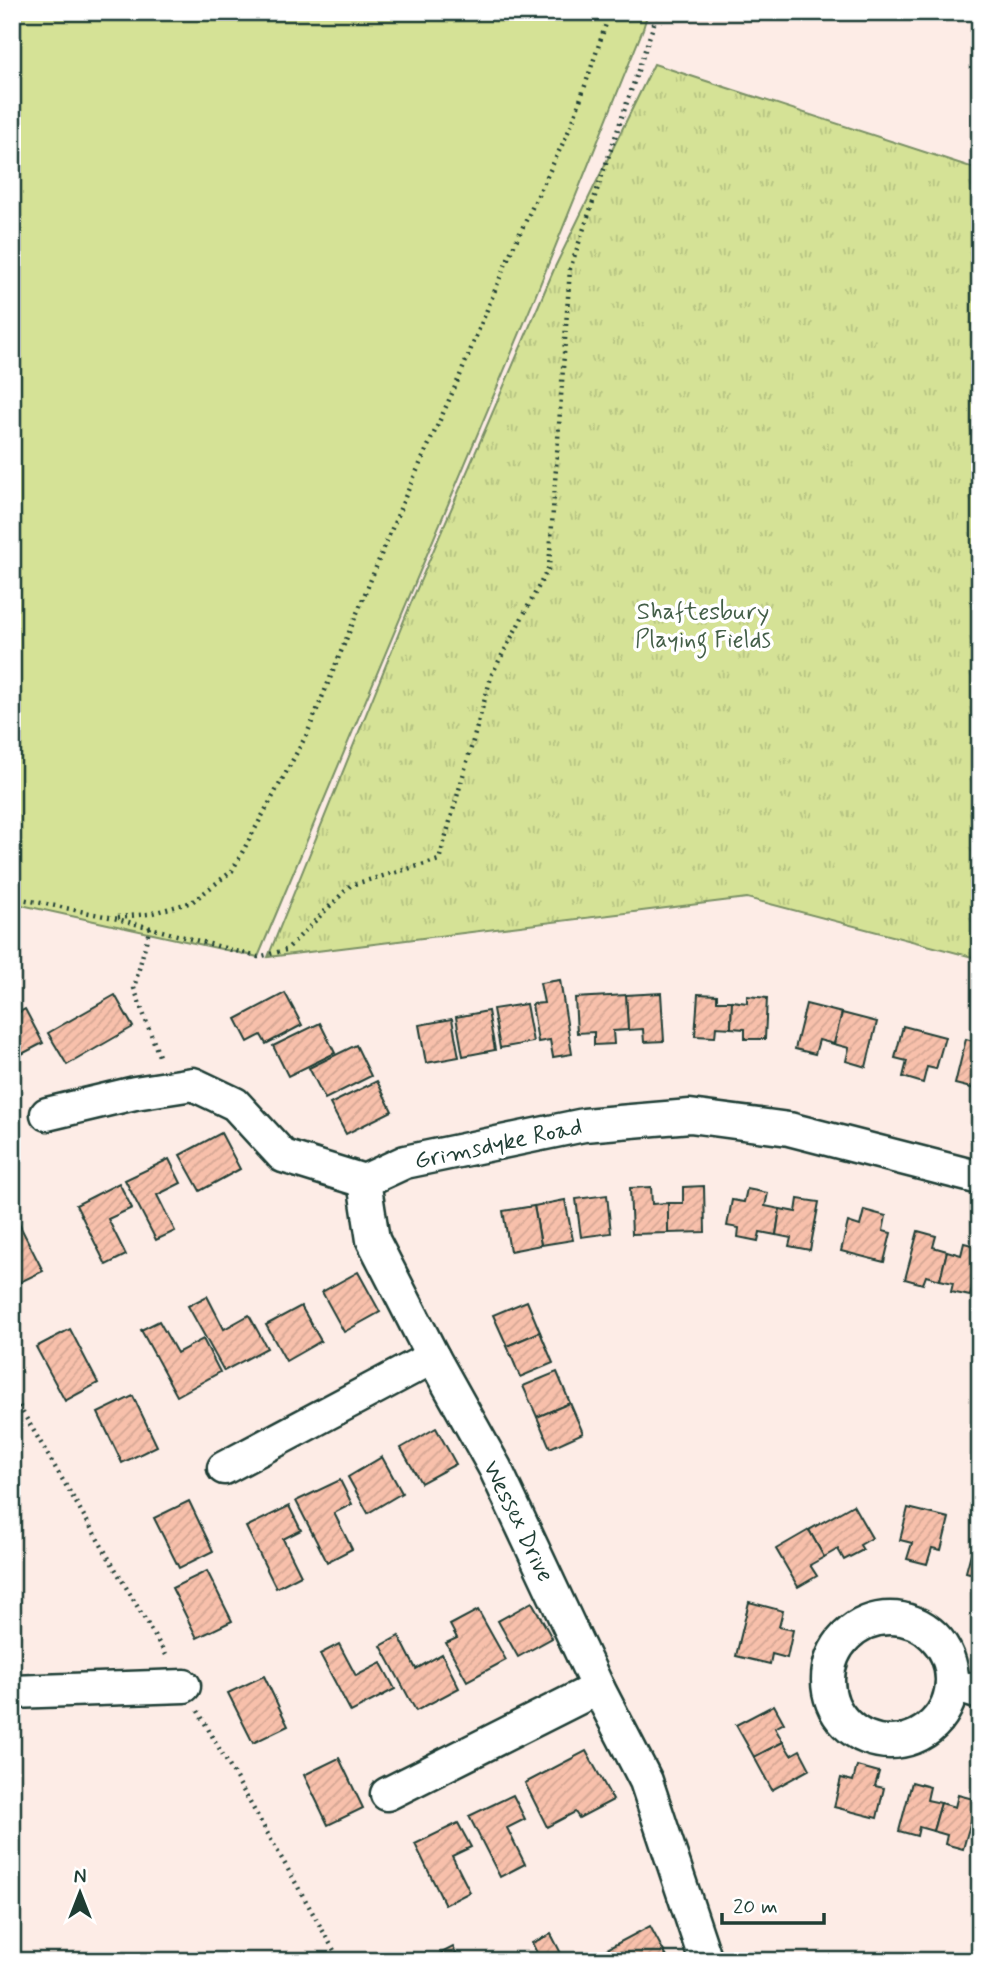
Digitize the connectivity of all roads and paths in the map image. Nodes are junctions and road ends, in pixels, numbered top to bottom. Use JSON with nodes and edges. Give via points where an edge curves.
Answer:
{"nodes":[{"id":1,"x":610,"y":12,"type":"edge"},
{"id":2,"x":658,"y":12,"type":"edge"},
{"id":3,"x":12,"y":897,"type":"edge"},
{"id":4,"x":114,"y":918,"type":"junction"},
{"id":5,"x":150,"y":927,"type":"junction"},
{"id":6,"x":162,"y":1066,"type":"dead end"},
{"id":7,"x":47,"y":1114,"type":"dead end"},
{"id":8,"x":980,"y":1178,"type":"edge"},
{"id":9,"x":364,"y":1181,"type":"junction"},
{"id":10,"x":433,"y":1357,"type":"junction"},
{"id":11,"x":223,"y":1468,"type":"dead end"},
{"id":12,"x":184,"y":1686,"type":"dead end"},
{"id":13,"x":598,"y":1688,"type":"junction"},
{"id":14,"x":12,"y":1692,"type":"edge"},
{"id":15,"x":387,"y":1794,"type":"dead end"},
{"id":16,"x":706,"y":1961,"type":"edge"}],
"edges":[{"from":1,"to":4,"type":"path","via":[[572,124],[509,256],[307,734],[232,872],[192,902]]},
{"from":2,"to":5,"type":"path","via":[[570,269],[549,567],[492,674],[439,860],[351,885],[286,950],[258,957]]},
{"from":3,"to":4,"type":"path"},
{"from":4,"to":5,"type":"path"},
{"from":5,"to":6,"type":"path","via":[[134,988]]},
{"from":7,"to":9,"type":"street","via":[[193,1084],[236,1104],[284,1156]]},
{"from":8,"to":9,"type":"street","name":"Grimsdyke Road","via":[[789,1129],[690,1116],[584,1125],[405,1162]]},
{"from":9,"to":10,"type":"street","name":"Wessex Drive","via":[[373,1240]]},
{"from":10,"to":11,"type":"street"},
{"from":10,"to":13,"type":"street","name":"Wessex Drive","via":[[495,1468]]},
{"from":12,"to":14,"type":"street"},
{"from":13,"to":15,"type":"street"},
{"from":13,"to":16,"type":"street","name":"Wessex Drive","via":[[646,1781]]}]}
